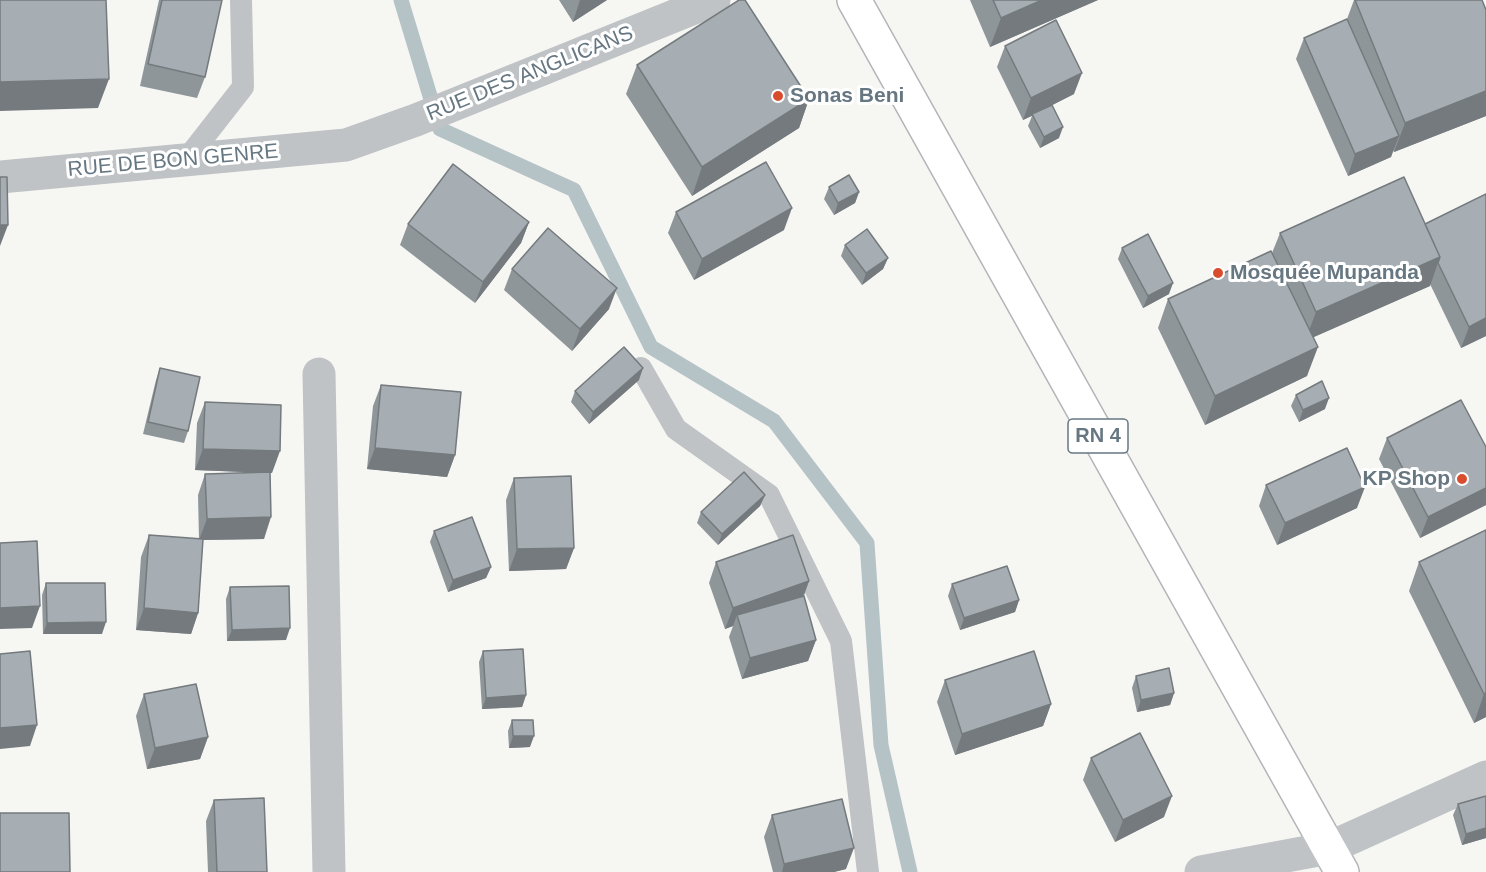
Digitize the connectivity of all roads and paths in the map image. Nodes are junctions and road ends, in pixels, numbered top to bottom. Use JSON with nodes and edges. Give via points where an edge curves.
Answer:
{"nodes":[{"id":1,"x":241,"y":0,"type":"edge"},
{"id":2,"x":714,"y":0,"type":"edge"},
{"id":3,"x":854,"y":0,"type":"edge"},
{"id":4,"x":345,"y":145,"type":"joint"},
{"id":5,"x":186,"y":159,"type":"junction"},
{"id":6,"x":0,"y":177,"type":"edge"},
{"id":7,"x":641,"y":368,"type":"edge"},
{"id":8,"x":319,"y":374,"type":"dead end"},
{"id":9,"x":1486,"y":777,"type":"edge"},
{"id":10,"x":1336,"y":860,"type":"edge"},
{"id":11,"x":329,"y":872,"type":"edge"},
{"id":12,"x":868,"y":872,"type":"edge"},
{"id":13,"x":1201,"y":872,"type":"edge"}],
"edges":[{"from":1,"to":5,"type":"lane","via":[[243,87]]},
{"from":2,"to":4,"type":"street","name":"RUE DES ANGLICANS"},
{"from":3,"to":10,"type":"highway","number":"RN 4"},
{"from":4,"to":5,"type":"street","name":"RUE DE BON GENRE"},
{"from":5,"to":6,"type":"street","name":"RUE DE BON GENRE"},
{"from":7,"to":12,"type":"lane","via":[[676,429],[769,495],[841,641]]},
{"from":8,"to":11,"type":"street"},
{"from":9,"to":10,"type":"street"},
{"from":10,"to":13,"type":"street"}]}
